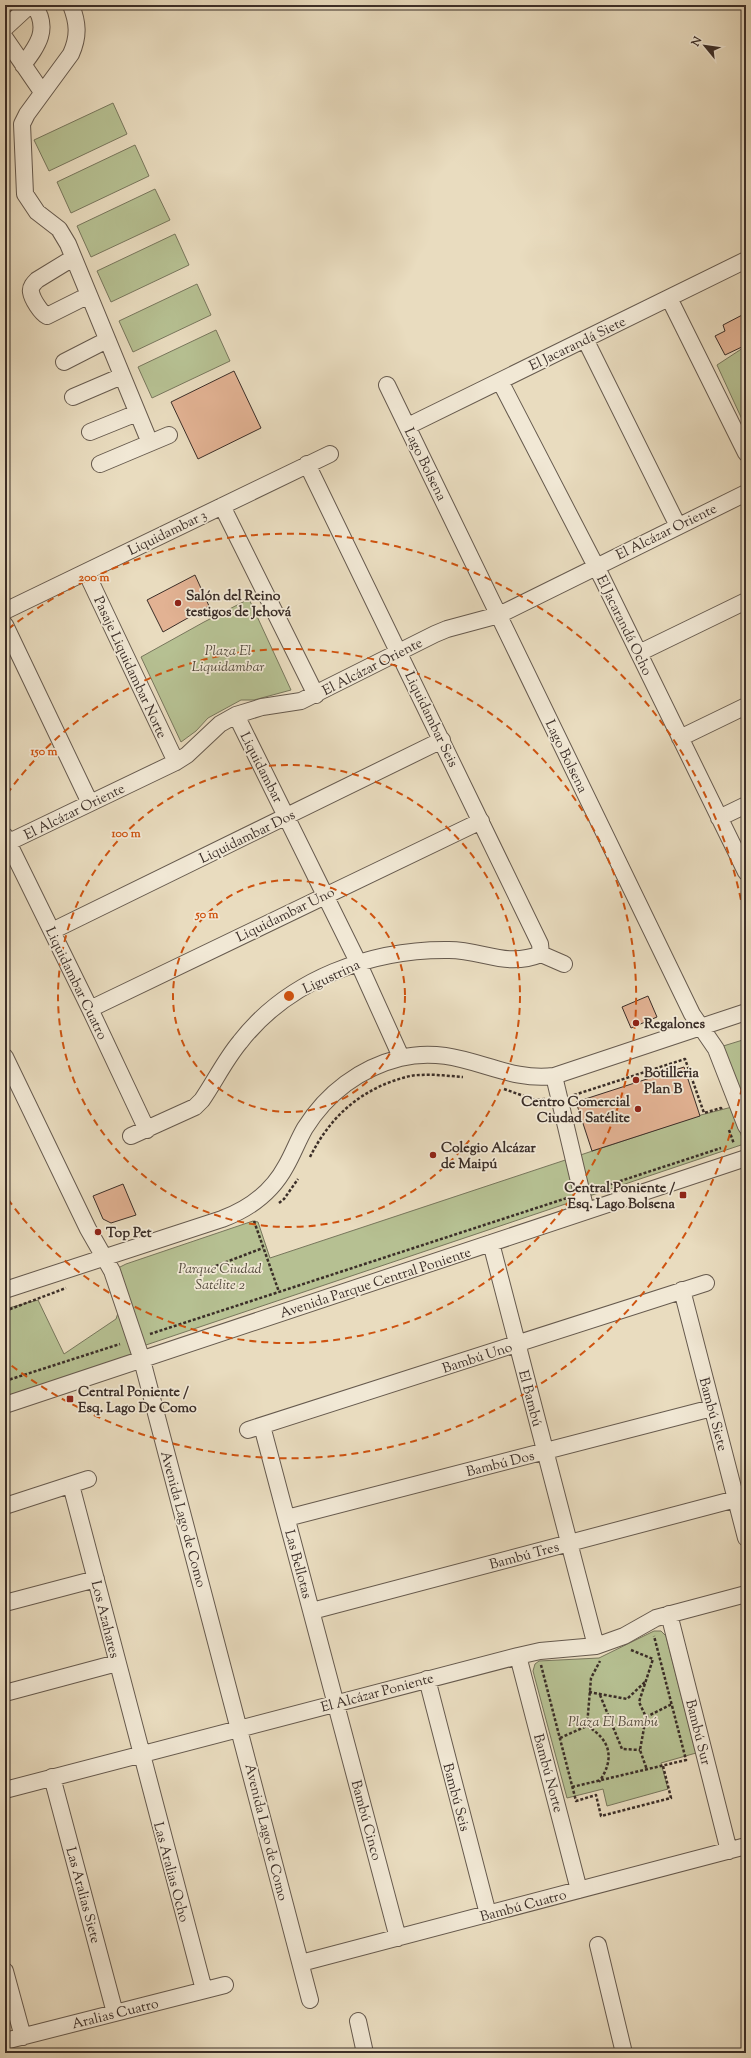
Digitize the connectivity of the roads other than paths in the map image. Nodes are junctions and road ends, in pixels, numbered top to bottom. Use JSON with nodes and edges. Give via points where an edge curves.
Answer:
{"nodes":[{"id":1,"x":30,"y":5,"type":"edge"},
{"id":2,"x":34,"y":5,"type":"edge"},
{"id":3,"x":70,"y":5,"type":"edge"},
{"id":4,"x":5,"y":28,"type":"edge"},
{"id":5,"x":5,"y":38,"type":"edge"},
{"id":6,"x":23,"y":65,"type":"junction"},
{"id":7,"x":42,"y":92,"type":"junction"},
{"id":8,"x":74,"y":258,"type":"junction"},
{"id":9,"x":746,"y":260,"type":"edge"},
{"id":10,"x":89,"y":295,"type":"junction"},
{"id":11,"x":669,"y":298,"type":"junction"},
{"id":12,"x":585,"y":339,"type":"junction"},
{"id":13,"x":107,"y":340,"type":"junction"},
{"id":14,"x":64,"y":362,"type":"dead end"},
{"id":15,"x":122,"y":376,"type":"junction"},
{"id":16,"x":500,"y":380,"type":"junction"},
{"id":17,"x":388,"y":385,"type":"dead end"},
{"id":18,"x":73,"y":397,"type":"dead end"},
{"id":19,"x":137,"y":413,"type":"junction"},
{"id":20,"x":408,"y":426,"type":"junction"},
{"id":21,"x":90,"y":432,"type":"dead end"},
{"id":22,"x":169,"y":435,"type":"dead end"},
{"id":23,"x":150,"y":443,"type":"junction"},
{"id":24,"x":746,"y":453,"type":"edge"},
{"id":25,"x":330,"y":454,"type":"dead end"},
{"id":26,"x":100,"y":464,"type":"dead end"},
{"id":27,"x":307,"y":464,"type":"junction"},
{"id":28,"x":746,"y":493,"type":"edge"},
{"id":29,"x":222,"y":506,"type":"junction"},
{"id":30,"x":678,"y":526,"type":"junction"},
{"id":31,"x":595,"y":566,"type":"junction"},
{"id":32,"x":86,"y":572,"type":"junction"},
{"id":33,"x":746,"y":601,"type":"edge"},
{"id":34,"x":5,"y":611,"type":"edge"},
{"id":35,"x":499,"y":614,"type":"junction"},
{"id":36,"x":5,"y":624,"type":"edge"},
{"id":37,"x":399,"y":652,"type":"junction"},
{"id":38,"x":639,"y":654,"type":"junction"},
{"id":39,"x":316,"y":695,"type":"junction"},
{"id":40,"x":746,"y":706,"type":"edge"},
{"id":41,"x":236,"y":715,"type":"junction"},
{"id":42,"x":680,"y":738,"type":"junction"},
{"id":43,"x":442,"y":740,"type":"junction"},
{"id":44,"x":176,"y":762,"type":"junction"},
{"id":45,"x":90,"y":803,"type":"junction"},
{"id":46,"x":746,"y":805,"type":"edge"},
{"id":47,"x":287,"y":817,"type":"junction"},
{"id":48,"x":719,"y":818,"type":"junction"},
{"id":49,"x":481,"y":821,"type":"junction"},
{"id":50,"x":6,"y":841,"type":"edge"},
{"id":51,"x":746,"y":872,"type":"edge"},
{"id":52,"x":325,"y":895,"type":"junction"},
{"id":53,"x":52,"y":931,"type":"junction"},
{"id":54,"x":541,"y":954,"type":"junction"},
{"id":55,"x":358,"y":962,"type":"junction"},
{"id":56,"x":564,"y":964,"type":"dead end"},
{"id":57,"x":90,"y":1009,"type":"junction"},
{"id":58,"x":746,"y":1012,"type":"edge"},
{"id":59,"x":701,"y":1027,"type":"junction"},
{"id":60,"x":5,"y":1057,"type":"edge"},
{"id":61,"x":401,"y":1057,"type":"junction"},
{"id":62,"x":554,"y":1076,"type":"junction"},
{"id":63,"x":746,"y":1126,"type":"edge"},
{"id":64,"x":147,"y":1130,"type":"junction"},
{"id":65,"x":131,"y":1136,"type":"dead end"},
{"id":66,"x":746,"y":1158,"type":"edge"},
{"id":67,"x":586,"y":1211,"type":"junction"},
{"id":68,"x":491,"y":1243,"type":"junction"},
{"id":69,"x":104,"y":1257,"type":"junction"},
{"id":70,"x":706,"y":1282,"type":"dead end"},
{"id":71,"x":5,"y":1290,"type":"edge"},
{"id":72,"x":682,"y":1290,"type":"junction"},
{"id":73,"x":517,"y":1344,"type":"junction"},
{"id":74,"x":142,"y":1360,"type":"junction"},
{"id":75,"x":5,"y":1405,"type":"edge"},
{"id":76,"x":712,"y":1408,"type":"junction"},
{"id":77,"x":255,"y":1428,"type":"joint"},
{"id":78,"x":545,"y":1451,"type":"junction"},
{"id":79,"x":88,"y":1479,"type":"dead end"},
{"id":80,"x":71,"y":1485,"type":"junction"},
{"id":81,"x":736,"y":1499,"type":"junction"},
{"id":82,"x":5,"y":1506,"type":"edge"},
{"id":83,"x":287,"y":1518,"type":"junction"},
{"id":84,"x":746,"y":1538,"type":"edge"},
{"id":85,"x":569,"y":1543,"type":"junction"},
{"id":86,"x":96,"y":1579,"type":"junction"},
{"id":87,"x":746,"y":1594,"type":"edge"},
{"id":88,"x":5,"y":1604,"type":"edge"},
{"id":89,"x":312,"y":1611,"type":"junction"},
{"id":90,"x":669,"y":1614,"type":"junction"},
{"id":91,"x":518,"y":1656,"type":"junction"},
{"id":92,"x":596,"y":1656,"type":"junction"},
{"id":93,"x":117,"y":1664,"type":"junction"},
{"id":94,"x":426,"y":1680,"type":"junction"},
{"id":95,"x":5,"y":1693,"type":"edge"},
{"id":96,"x":336,"y":1703,"type":"junction"},
{"id":97,"x":240,"y":1728,"type":"junction"},
{"id":98,"x":141,"y":1754,"type":"junction"},
{"id":99,"x":52,"y":1777,"type":"junction"},
{"id":100,"x":5,"y":1790,"type":"edge"},
{"id":101,"x":746,"y":1846,"type":"edge"},
{"id":102,"x":729,"y":1851,"type":"junction"},
{"id":103,"x":579,"y":1890,"type":"junction"},
{"id":104,"x":488,"y":1914,"type":"junction"},
{"id":105,"x":398,"y":1938,"type":"junction"},
{"id":106,"x":598,"y":1945,"type":"dead end"},
{"id":107,"x":301,"y":1963,"type":"junction"},
{"id":108,"x":5,"y":1971,"type":"edge"},
{"id":109,"x":225,"y":1985,"type":"dead end"},
{"id":110,"x":204,"y":1990,"type":"junction"},
{"id":111,"x":310,"y":2000,"type":"dead end"},
{"id":112,"x":116,"y":2013,"type":"junction"},
{"id":113,"x":358,"y":2021,"type":"dead end"},
{"id":114,"x":22,"y":2037,"type":"junction"},
{"id":115,"x":5,"y":2041,"type":"edge"},
{"id":116,"x":365,"y":2053,"type":"edge"},
{"id":117,"x":624,"y":2053,"type":"edge"}],
"edges":[{"from":1,"to":4,"type":"street"},
{"from":2,"to":6,"type":"street","via":[[42,22],[42,34]]},
{"from":3,"to":7,"type":"street","via":[[78,31],[76,43],[71,54]]},
{"from":5,"to":6,"type":"street"},
{"from":6,"to":7,"type":"street"},
{"from":7,"to":8,"type":"street","via":[[22,124],[26,194],[37,212],[59,229]]},
{"from":8,"to":10,"type":"street"},
{"from":8,"to":10,"type":"street","via":[[37,280],[31,291],[42,314],[47,316]]},
{"from":9,"to":11,"type":"street","name":"El Jacarandá Siete"},
{"from":10,"to":13,"type":"street"},
{"from":11,"to":12,"type":"street","name":"El Jacarandá Siete"},
{"from":11,"to":24,"type":"street"},
{"from":12,"to":16,"type":"street","name":"El Jacarandá Siete"},
{"from":12,"to":30,"type":"street"},
{"from":13,"to":14,"type":"street"},
{"from":13,"to":15,"type":"street"},
{"from":15,"to":18,"type":"street"},
{"from":15,"to":19,"type":"street"},
{"from":16,"to":20,"type":"street","name":"El Jacarandá Siete"},
{"from":16,"to":31,"type":"street","name":"El Jacarandá Ocho"},
{"from":17,"to":20,"type":"street","name":"Lago Bolsena"},
{"from":19,"to":21,"type":"street"},
{"from":19,"to":23,"type":"street"},
{"from":20,"to":35,"type":"street","name":"Lago Bolsena"},
{"from":22,"to":23,"type":"street"},
{"from":23,"to":26,"type":"street"},
{"from":25,"to":27,"type":"street","name":"Liquidambar 3"},
{"from":27,"to":29,"type":"street","name":"Liquidambar 3"},
{"from":27,"to":37,"type":"street","name":"Liquidambar Seis"},
{"from":28,"to":30,"type":"street","name":"El Alcázar Oriente"},
{"from":29,"to":32,"type":"street","name":"Liquidambar 3"},
{"from":29,"to":39,"type":"street"},
{"from":30,"to":31,"type":"street","name":"El Alcázar Oriente"},
{"from":31,"to":35,"type":"street","name":"El Alcázar Oriente"},
{"from":31,"to":38,"type":"street","name":"El Jacarandá Ocho"},
{"from":32,"to":34,"type":"street","name":"Liquidambar 3"},
{"from":32,"to":44,"type":"street","name":"Pasaje Liquidambar Norte"},
{"from":33,"to":38,"type":"street"},
{"from":35,"to":37,"type":"street","name":"El Alcázar Oriente","via":[[447,629]]},
{"from":35,"to":59,"type":"street","name":"Lago Bolsena","via":[[692,1014]]},
{"from":36,"to":45,"type":"street"},
{"from":37,"to":39,"type":"street","name":"El Alcázar Oriente"},
{"from":37,"to":43,"type":"street","name":"Liquidambar Seis"},
{"from":38,"to":42,"type":"street","name":"El Jacarandá Ocho"},
{"from":39,"to":41,"type":"street","name":"El Alcázar Oriente","via":[[301,701],[262,707]]},
{"from":40,"to":42,"type":"street"},
{"from":41,"to":44,"type":"street","name":"El Alcázar Oriente","via":[[220,724]]},
{"from":41,"to":47,"type":"street","name":"Liquidambar"},
{"from":42,"to":48,"type":"street","name":"El Jacarandá Ocho"},
{"from":43,"to":47,"type":"street","name":"Liquidambar Dos"},
{"from":43,"to":49,"type":"street","name":"Liquidambar Seis"},
{"from":44,"to":45,"type":"street","name":"El Alcázar Oriente"},
{"from":45,"to":50,"type":"street","name":"El Alcázar Oriente"},
{"from":46,"to":48,"type":"street"},
{"from":47,"to":52,"type":"street","name":"Liquidambar"},
{"from":47,"to":53,"type":"street","name":"Liquidambar Dos"},
{"from":48,"to":51,"type":"street","name":"El Jacarandá Ocho"},
{"from":49,"to":52,"type":"street","name":"Liquidambar Uno"},
{"from":49,"to":54,"type":"street","name":"Liquidambar Seis","via":[[540,944]]},
{"from":50,"to":53,"type":"street","name":"Liquidambar Cuatro"},
{"from":52,"to":55,"type":"street","name":"Liquidambar"},
{"from":52,"to":57,"type":"street","name":"Liquidambar Uno"},
{"from":53,"to":57,"type":"street","name":"Liquidambar Cuatro"},
{"from":54,"to":55,"type":"street","name":"Ligustrina","via":[[515,961],[467,951],[430,950]]},
{"from":54,"to":56,"type":"street"},
{"from":55,"to":61,"type":"street","name":"Liquidambar"},
{"from":55,"to":64,"type":"street","name":"Ligustrina","via":[[310,983],[275,1006],[239,1043],[196,1107]]},
{"from":57,"to":64,"type":"street","name":"Liquidambar Cuatro"},
{"from":58,"to":59,"type":"street"},
{"from":59,"to":62,"type":"street"},
{"from":59,"to":63,"type":"street","name":"Lago Bolsena","via":[[716,1049]]},
{"from":60,"to":69,"type":"street","name":"Avenida Lago de Como"},
{"from":61,"to":62,"type":"street","via":[[441,1054],[518,1074]]},
{"from":61,"to":69,"type":"street","via":[[362,1072],[327,1099],[305,1128],[279,1177],[263,1195],[244,1209],[222,1219]]},
{"from":62,"to":67,"type":"street"},
{"from":64,"to":65,"type":"street","name":"Ligustrina"},
{"from":66,"to":67,"type":"street","name":"Avenida Parque Central Poniente"},
{"from":67,"to":68,"type":"street","name":"Avenida Parque Central Poniente"},
{"from":68,"to":73,"type":"street","name":"El Bambú"},
{"from":68,"to":74,"type":"street","name":"Avenida Parque Central Poniente"},
{"from":69,"to":71,"type":"street"},
{"from":69,"to":74,"type":"street","name":"Avenida Lago de Como","via":[[112,1271]]},
{"from":70,"to":72,"type":"street","name":"Bambú Uno"},
{"from":72,"to":73,"type":"street","name":"Bambú Uno"},
{"from":72,"to":76,"type":"street","name":"Bambú Siete"},
{"from":73,"to":77,"type":"street","name":"Bambú Uno"},
{"from":73,"to":78,"type":"street","name":"El Bambú"},
{"from":74,"to":75,"type":"street","name":"Avenida Parque Central Poniente"},
{"from":74,"to":97,"type":"street","name":"Avenida Lago de Como"},
{"from":76,"to":78,"type":"street","name":"Bambú Dos"},
{"from":76,"to":81,"type":"street","name":"Bambú Siete"},
{"from":77,"to":83,"type":"street","name":"Las Bellotas"},
{"from":78,"to":83,"type":"street","name":"Bambú Dos"},
{"from":78,"to":85,"type":"street","name":"El Bambú"},
{"from":79,"to":80,"type":"street"},
{"from":80,"to":82,"type":"street"},
{"from":80,"to":86,"type":"street","name":"Los Azahares"},
{"from":81,"to":84,"type":"street","name":"Bambú Siete"},
{"from":81,"to":85,"type":"street","name":"Bambú Tres"},
{"from":83,"to":89,"type":"street","name":"Las Bellotas"},
{"from":85,"to":89,"type":"street","name":"Bambú Tres"},
{"from":85,"to":92,"type":"street","name":"El Bambú"},
{"from":86,"to":88,"type":"street"},
{"from":86,"to":93,"type":"street","name":"Los Azahares"},
{"from":87,"to":90,"type":"street","name":"El Alcázar Poniente"},
{"from":89,"to":96,"type":"street","name":"Las Bellotas"},
{"from":90,"to":92,"type":"street","name":"El Alcázar Poniente","via":[[610,1642]]},
{"from":90,"to":102,"type":"street","name":"Bambú Sur"},
{"from":91,"to":92,"type":"street","name":"El Alcázar Poniente","via":[[546,1650]]},
{"from":91,"to":94,"type":"street","name":"El Alcázar Poniente"},
{"from":91,"to":103,"type":"street","name":"Bambú Norte"},
{"from":93,"to":95,"type":"street"},
{"from":93,"to":98,"type":"street","name":"Los Azahares"},
{"from":94,"to":96,"type":"street","name":"El Alcázar Poniente"},
{"from":94,"to":104,"type":"street","name":"Bambú Seis"},
{"from":96,"to":97,"type":"street","name":"El Alcázar Poniente"},
{"from":96,"to":105,"type":"street","name":"Bambú Cinco"},
{"from":97,"to":98,"type":"street","name":"El Alcázar Poniente"},
{"from":97,"to":107,"type":"street","name":"Avenida Lago de Como"},
{"from":98,"to":99,"type":"street","name":"El Alcázar Poniente"},
{"from":98,"to":110,"type":"street","name":"Las Aralias Ocho"},
{"from":99,"to":100,"type":"street","name":"El Alcázar Poniente"},
{"from":99,"to":112,"type":"street","name":"Las Aralias Siete"},
{"from":101,"to":102,"type":"street","name":"Bambú Cuatro"},
{"from":102,"to":103,"type":"street","name":"Bambú Cuatro"},
{"from":103,"to":104,"type":"street","name":"Bambú Cuatro"},
{"from":104,"to":105,"type":"street","name":"Bambú Cuatro"},
{"from":105,"to":107,"type":"street","name":"Bambú Cuatro"},
{"from":106,"to":117,"type":"street"},
{"from":107,"to":111,"type":"street","name":"Avenida Lago de Como"},
{"from":108,"to":114,"type":"street"},
{"from":109,"to":110,"type":"street","name":"Aralias Cuatro"},
{"from":110,"to":112,"type":"street","name":"Aralias Cuatro"},
{"from":112,"to":114,"type":"street","name":"Aralias Cuatro"},
{"from":113,"to":116,"type":"street"},
{"from":114,"to":115,"type":"street","name":"Aralias Cuatro"}]}
